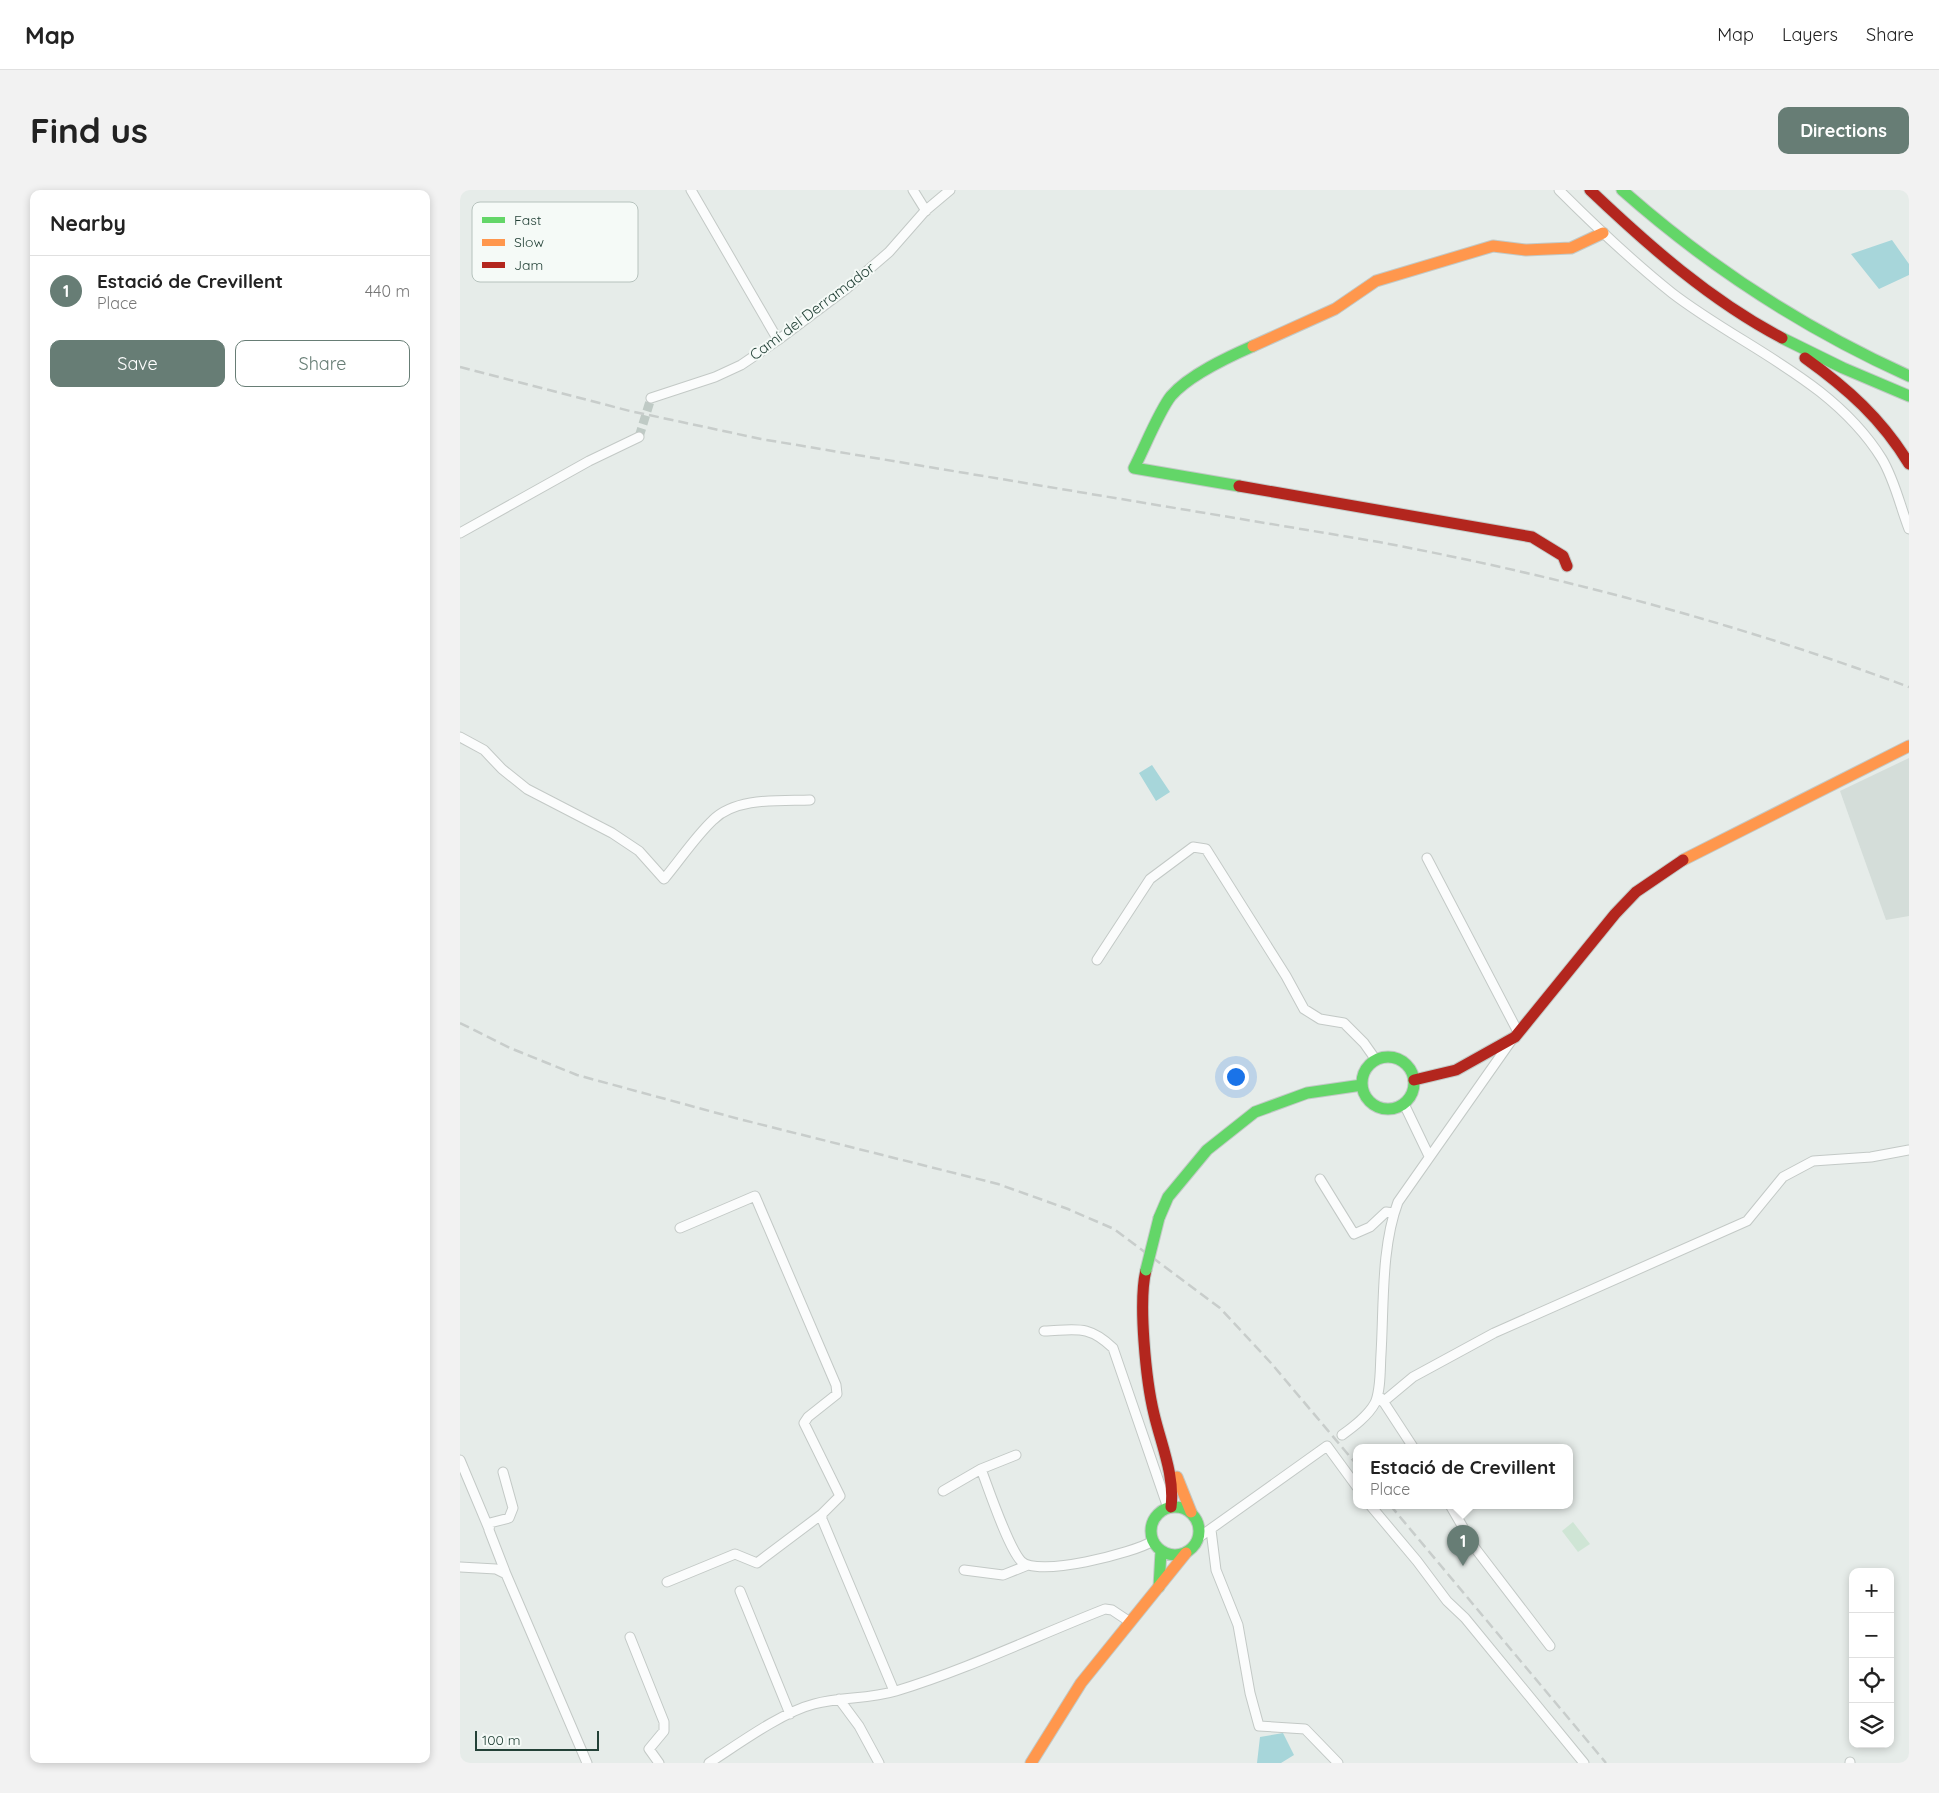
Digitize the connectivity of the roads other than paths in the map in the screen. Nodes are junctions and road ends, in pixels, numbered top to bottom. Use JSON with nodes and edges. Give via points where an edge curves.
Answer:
{"nodes":[{"id":1,"x":691,"y":190,"type":"edge"},
{"id":2,"x":913,"y":190,"type":"edge"},
{"id":3,"x":950,"y":190,"type":"edge"},
{"id":4,"x":1559,"y":190,"type":"edge"},
{"id":5,"x":1590,"y":190,"type":"edge"},
{"id":6,"x":1622,"y":190,"type":"edge"},
{"id":7,"x":926,"y":211,"type":"junction"},
{"id":8,"x":1603,"y":233,"type":"junction"},
{"id":9,"x":1778,"y":336,"type":"junction"},
{"id":10,"x":778,"y":340,"type":"junction"},
{"id":11,"x":1882,"y":364,"type":"junction"},
{"id":12,"x":1909,"y":368,"type":"edge"},
{"id":13,"x":1909,"y":376,"type":"edge"},
{"id":14,"x":1909,"y":396,"type":"edge"},
{"id":15,"x":651,"y":398,"type":"dead end"},
{"id":16,"x":640,"y":437,"type":"dead end"},
{"id":17,"x":1909,"y":464,"type":"edge"},
{"id":18,"x":1909,"y":529,"type":"edge"},
{"id":19,"x":460,"y":533,"type":"edge"},
{"id":20,"x":1567,"y":566,"type":"dead end"},
{"id":21,"x":460,"y":737,"type":"edge"},
{"id":22,"x":1909,"y":746,"type":"edge"},
{"id":23,"x":810,"y":800,"type":"dead end"},
{"id":24,"x":1427,"y":858,"type":"dead end"},
{"id":25,"x":1096,"y":960,"type":"dead end"},
{"id":26,"x":1517,"y":1035,"type":"junction"},
{"id":27,"x":1376,"y":1060,"type":"junction"},
{"id":28,"x":1414,"y":1080,"type":"junction"},
{"id":29,"x":1362,"y":1085,"type":"junction"},
{"id":30,"x":1404,"y":1104,"type":"junction"},
{"id":31,"x":1909,"y":1150,"type":"edge"},
{"id":32,"x":1429,"y":1156,"type":"junction"},
{"id":33,"x":1320,"y":1179,"type":"dead end"},
{"id":34,"x":1394,"y":1213,"type":"junction"},
{"id":35,"x":680,"y":1228,"type":"dead end"},
{"id":36,"x":1044,"y":1331,"type":"dead end"},
{"id":37,"x":1377,"y":1392,"type":"junction"},
{"id":38,"x":1152,"y":1396,"type":"junction"},
{"id":39,"x":1383,"y":1402,"type":"junction"},
{"id":40,"x":1342,"y":1435,"type":"dead end"},
{"id":41,"x":1411,"y":1444,"type":"edge"},
{"id":42,"x":1016,"y":1454,"type":"dead end"},
{"id":43,"x":460,"y":1460,"type":"edge"},
{"id":44,"x":981,"y":1469,"type":"junction"},
{"id":45,"x":503,"y":1472,"type":"dead end"},
{"id":46,"x":1353,"y":1482,"type":"edge"},
{"id":47,"x":942,"y":1492,"type":"dead end"},
{"id":48,"x":1169,"y":1507,"type":"junction"},
{"id":49,"x":1373,"y":1509,"type":"edge"},
{"id":50,"x":1452,"y":1509,"type":"edge"},
{"id":51,"x":1191,"y":1512,"type":"junction"},
{"id":52,"x":822,"y":1514,"type":"junction"},
{"id":53,"x":489,"y":1530,"type":"junction"},
{"id":54,"x":1211,"y":1530,"type":"junction"},
{"id":55,"x":1198,"y":1538,"type":"junction"},
{"id":56,"x":1153,"y":1541,"type":"junction"},
{"id":57,"x":1161,"y":1551,"type":"junction"},
{"id":58,"x":1186,"y":1553,"type":"junction"},
{"id":59,"x":1028,"y":1566,"type":"junction"},
{"id":60,"x":460,"y":1567,"type":"edge"},
{"id":61,"x":964,"y":1570,"type":"dead end"},
{"id":62,"x":506,"y":1574,"type":"junction"},
{"id":63,"x":667,"y":1582,"type":"dead end"},
{"id":64,"x":1159,"y":1587,"type":"junction"},
{"id":65,"x":740,"y":1591,"type":"dead end"},
{"id":66,"x":1130,"y":1622,"type":"junction"},
{"id":67,"x":630,"y":1637,"type":"dead end"},
{"id":68,"x":1550,"y":1646,"type":"dead end"},
{"id":69,"x":894,"y":1691,"type":"junction"},
{"id":70,"x":840,"y":1699,"type":"junction"},
{"id":71,"x":790,"y":1714,"type":"junction"},
{"id":72,"x":587,"y":1763,"type":"edge"},
{"id":73,"x":660,"y":1763,"type":"edge"},
{"id":74,"x":708,"y":1763,"type":"edge"},
{"id":75,"x":879,"y":1763,"type":"edge"},
{"id":76,"x":1031,"y":1763,"type":"edge"},
{"id":77,"x":1338,"y":1763,"type":"edge"},
{"id":78,"x":1584,"y":1763,"type":"edge"}],
"edges":[{"from":1,"to":10,"type":"street"},
{"from":2,"to":7,"type":"street"},
{"from":3,"to":7,"type":"street","name":"Camí del Derramador"},
{"from":4,"to":8,"type":"street"},
{"from":5,"to":9,"type":"main road","via":[[1692,279]]},
{"from":6,"to":11,"type":"main road","via":[[1735,280]]},
{"from":7,"to":10,"type":"street","name":"Camí del Derramador","via":[[882,258]]},
{"from":8,"to":18,"type":"street","via":[[1672,293],[1816,387],[1846,416],[1882,458]]},
{"from":8,"to":20,"type":"main road","via":[[1571,248],[1526,250],[1486,247],[1376,280],[1335,309],[1228,357],[1181,386],[1170,398],[1134,468],[1532,537],[1564,556]]},
{"from":9,"to":14,"type":"main road"},
{"from":9,"to":17,"type":"main road","via":[[1874,413]]},
{"from":10,"to":15,"type":"street","name":"Camí del Derramador","via":[[724,373]]},
{"from":11,"to":12,"type":"main road"},
{"from":11,"to":13,"type":"main road"},
{"from":16,"to":19,"type":"street"},
{"from":21,"to":23,"type":"street","via":[[484,750],[527,788],[639,851],[664,879],[714,818],[740,806]]},
{"from":22,"to":26,"type":"main road","via":[[1706,846],[1661,873],[1615,914]]},
{"from":24,"to":26,"type":"street"},
{"from":25,"to":27,"type":"street","via":[[1150,879],[1193,847],[1206,849],[1304,1009],[1320,1019],[1344,1023]]},
{"from":26,"to":28,"type":"main road","via":[[1456,1070]]},
{"from":26,"to":32,"type":"street"},
{"from":27,"to":28,"type":"main road","via":[[1399,1059],[1412,1072]]},
{"from":27,"to":29,"type":"main road","via":[[1367,1068]]},
{"from":28,"to":30,"type":"main road","via":[[1414,1089]]},
{"from":29,"to":30,"type":"main road","via":[[1368,1100],[1381,1108]]},
{"from":29,"to":38,"type":"main road","bridge":true,"via":[[1308,1094],[1255,1112],[1207,1150],[1168,1197],[1159,1218],[1143,1282],[1144,1349]]},
{"from":30,"to":32,"type":"street"},
{"from":31,"to":39,"type":"street","via":[[1871,1157],[1813,1161],[1783,1176],[1747,1221],[1494,1333],[1413,1378]]},
{"from":32,"to":34,"type":"street"},
{"from":33,"to":34,"type":"street","via":[[1354,1234],[1370,1227],[1386,1212]]},
{"from":34,"to":37,"type":"street","via":[[1388,1246]]},
{"from":35,"to":52,"type":"street","via":[[755,1196],[836,1385],[837,1394],[804,1423],[840,1496]]},
{"from":36,"to":48,"type":"street","via":[[1087,1330],[1113,1348]]},
{"from":37,"to":39,"type":"street"},
{"from":37,"to":40,"type":"street","via":[[1375,1403],[1364,1417]]},
{"from":38,"to":48,"type":"main road","via":[[1172,1484],[1173,1497]]},
{"from":38,"to":51,"type":"main road","via":[[1181,1492]]},
{"from":39,"to":41,"type":"street"},
{"from":42,"to":44,"type":"street"},
{"from":43,"to":53,"type":"street"},
{"from":44,"to":47,"type":"street"},
{"from":44,"to":59,"type":"street","via":[[1012,1544],[1021,1561]]},
{"from":45,"to":53,"type":"street","via":[[513,1508],[508,1518],[490,1522]]},
{"from":46,"to":54,"type":"street","via":[[1327,1446]]},
{"from":48,"to":51,"type":"main road","via":[[1178,1506]]},
{"from":48,"to":56,"type":"main road","via":[[1153,1519]]},
{"from":49,"to":78,"type":"street"},
{"from":50,"to":68,"type":"street","via":[[1474,1548]]},
{"from":51,"to":55,"type":"main road","via":[[1198,1524]]},
{"from":52,"to":63,"type":"street","via":[[758,1564],[735,1554]]},
{"from":52,"to":69,"type":"street"},
{"from":53,"to":62,"type":"street"},
{"from":54,"to":55,"type":"street"},
{"from":54,"to":77,"type":"street","via":[[1216,1570],[1238,1625],[1258,1726],[1305,1729]]},
{"from":55,"to":58,"type":"main road"},
{"from":56,"to":57,"type":"main road"},
{"from":56,"to":59,"type":"street","via":[[1120,1554],[1053,1567]]},
{"from":57,"to":58,"type":"main road","via":[[1173,1555]]},
{"from":57,"to":64,"type":"main road"},
{"from":58,"to":64,"type":"main road"},
{"from":59,"to":61,"type":"street","via":[[1003,1575]]},
{"from":60,"to":62,"type":"street","via":[[496,1569]]},
{"from":62,"to":72,"type":"street"},
{"from":64,"to":66,"type":"main road"},
{"from":65,"to":71,"type":"street"},
{"from":66,"to":69,"type":"street","via":[[1105,1609],[1004,1651]]},
{"from":66,"to":76,"type":"main road","via":[[1082,1683]]},
{"from":67,"to":73,"type":"street","via":[[664,1722],[664,1731],[649,1749]]},
{"from":69,"to":70,"type":"street","via":[[871,1697]]},
{"from":70,"to":71,"type":"street","via":[[812,1704]]},
{"from":70,"to":75,"type":"street"},
{"from":71,"to":74,"type":"street"}]}
